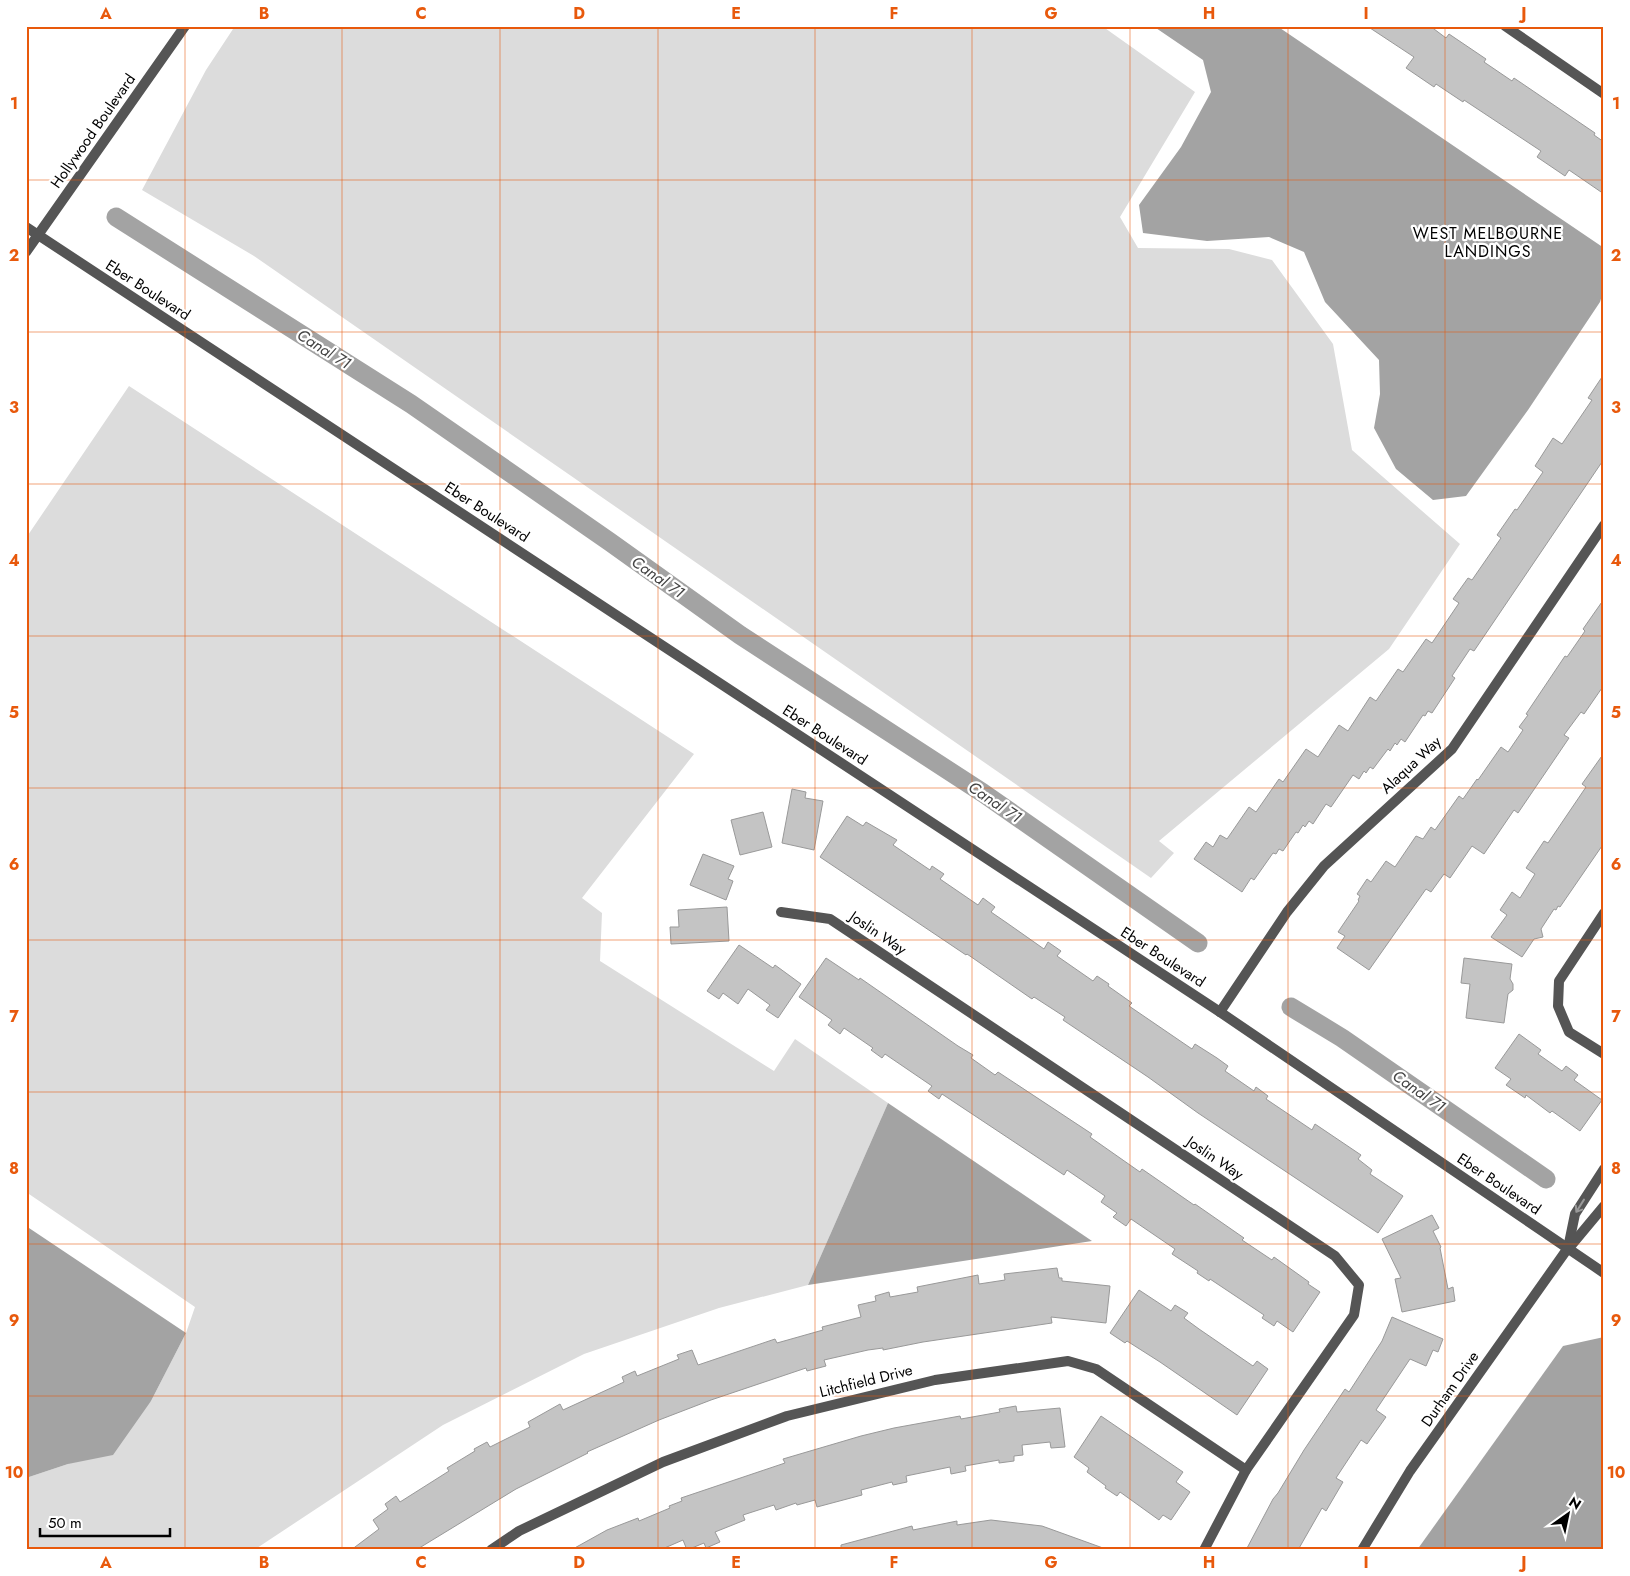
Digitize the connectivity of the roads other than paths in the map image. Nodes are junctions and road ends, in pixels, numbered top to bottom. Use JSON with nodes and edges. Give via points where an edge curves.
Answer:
{"nodes":[{"id":1,"x":185,"y":26,"type":"edge"},
{"id":2,"x":1505,"y":26,"type":"edge"},
{"id":3,"x":1604,"y":94,"type":"edge"},
{"id":4,"x":26,"y":227,"type":"edge"},
{"id":5,"x":38,"y":235,"type":"junction"},
{"id":6,"x":26,"y":252,"type":"edge"},
{"id":7,"x":1604,"y":525,"type":"edge"},
{"id":8,"x":781,"y":912,"type":"dead end"},
{"id":9,"x":1604,"y":913,"type":"edge"},
{"id":10,"x":1220,"y":1012,"type":"junction"},
{"id":11,"x":1604,"y":1054,"type":"edge"},
{"id":12,"x":1604,"y":1169,"type":"edge"},
{"id":13,"x":1604,"y":1206,"type":"edge"},
{"id":14,"x":1568,"y":1248,"type":"junction"},
{"id":15,"x":1604,"y":1273,"type":"edge"},
{"id":16,"x":1246,"y":1470,"type":"junction"},
{"id":17,"x":490,"y":1550,"type":"edge"},
{"id":18,"x":1204,"y":1550,"type":"edge"},
{"id":19,"x":1362,"y":1550,"type":"edge"}],
"edges":[{"from":1,"to":5,"type":"street","name":"Hollywood Boulevard"},
{"from":2,"to":3,"type":"street"},
{"from":4,"to":5,"type":"street","name":"Eber Boulevard"},
{"from":5,"to":6,"type":"street","name":"Hollywood Boulevard"},
{"from":5,"to":10,"type":"street","name":"Eber Boulevard"},
{"from":7,"to":10,"type":"street","name":"Alaqua Way","via":[[1452,749],[1324,866],[1287,912]]},
{"from":8,"to":16,"type":"street","name":"Joslin Way","via":[[830,919],[1335,1256],[1359,1285],[1354,1315]]},
{"from":9,"to":11,"type":"street","via":[[1558,981],[1558,1006],[1569,1032]]},
{"from":10,"to":14,"type":"street","name":"Eber Boulevard"},
{"from":12,"to":14,"type":"street","one_way":true,"via":[[1575,1214]]},
{"from":13,"to":14,"type":"street","name":"Durham Drive"},
{"from":14,"to":15,"type":"street","name":"Eber Boulevard"},
{"from":14,"to":19,"type":"street","name":"Durham Drive","via":[[1410,1471]]},
{"from":16,"to":17,"type":"street","name":"Litchfield Drive","via":[[1096,1369],[1068,1361],[935,1380],[787,1416],[663,1462],[519,1531]]},
{"from":16,"to":18,"type":"street","name":"Joslin Way"}]}
